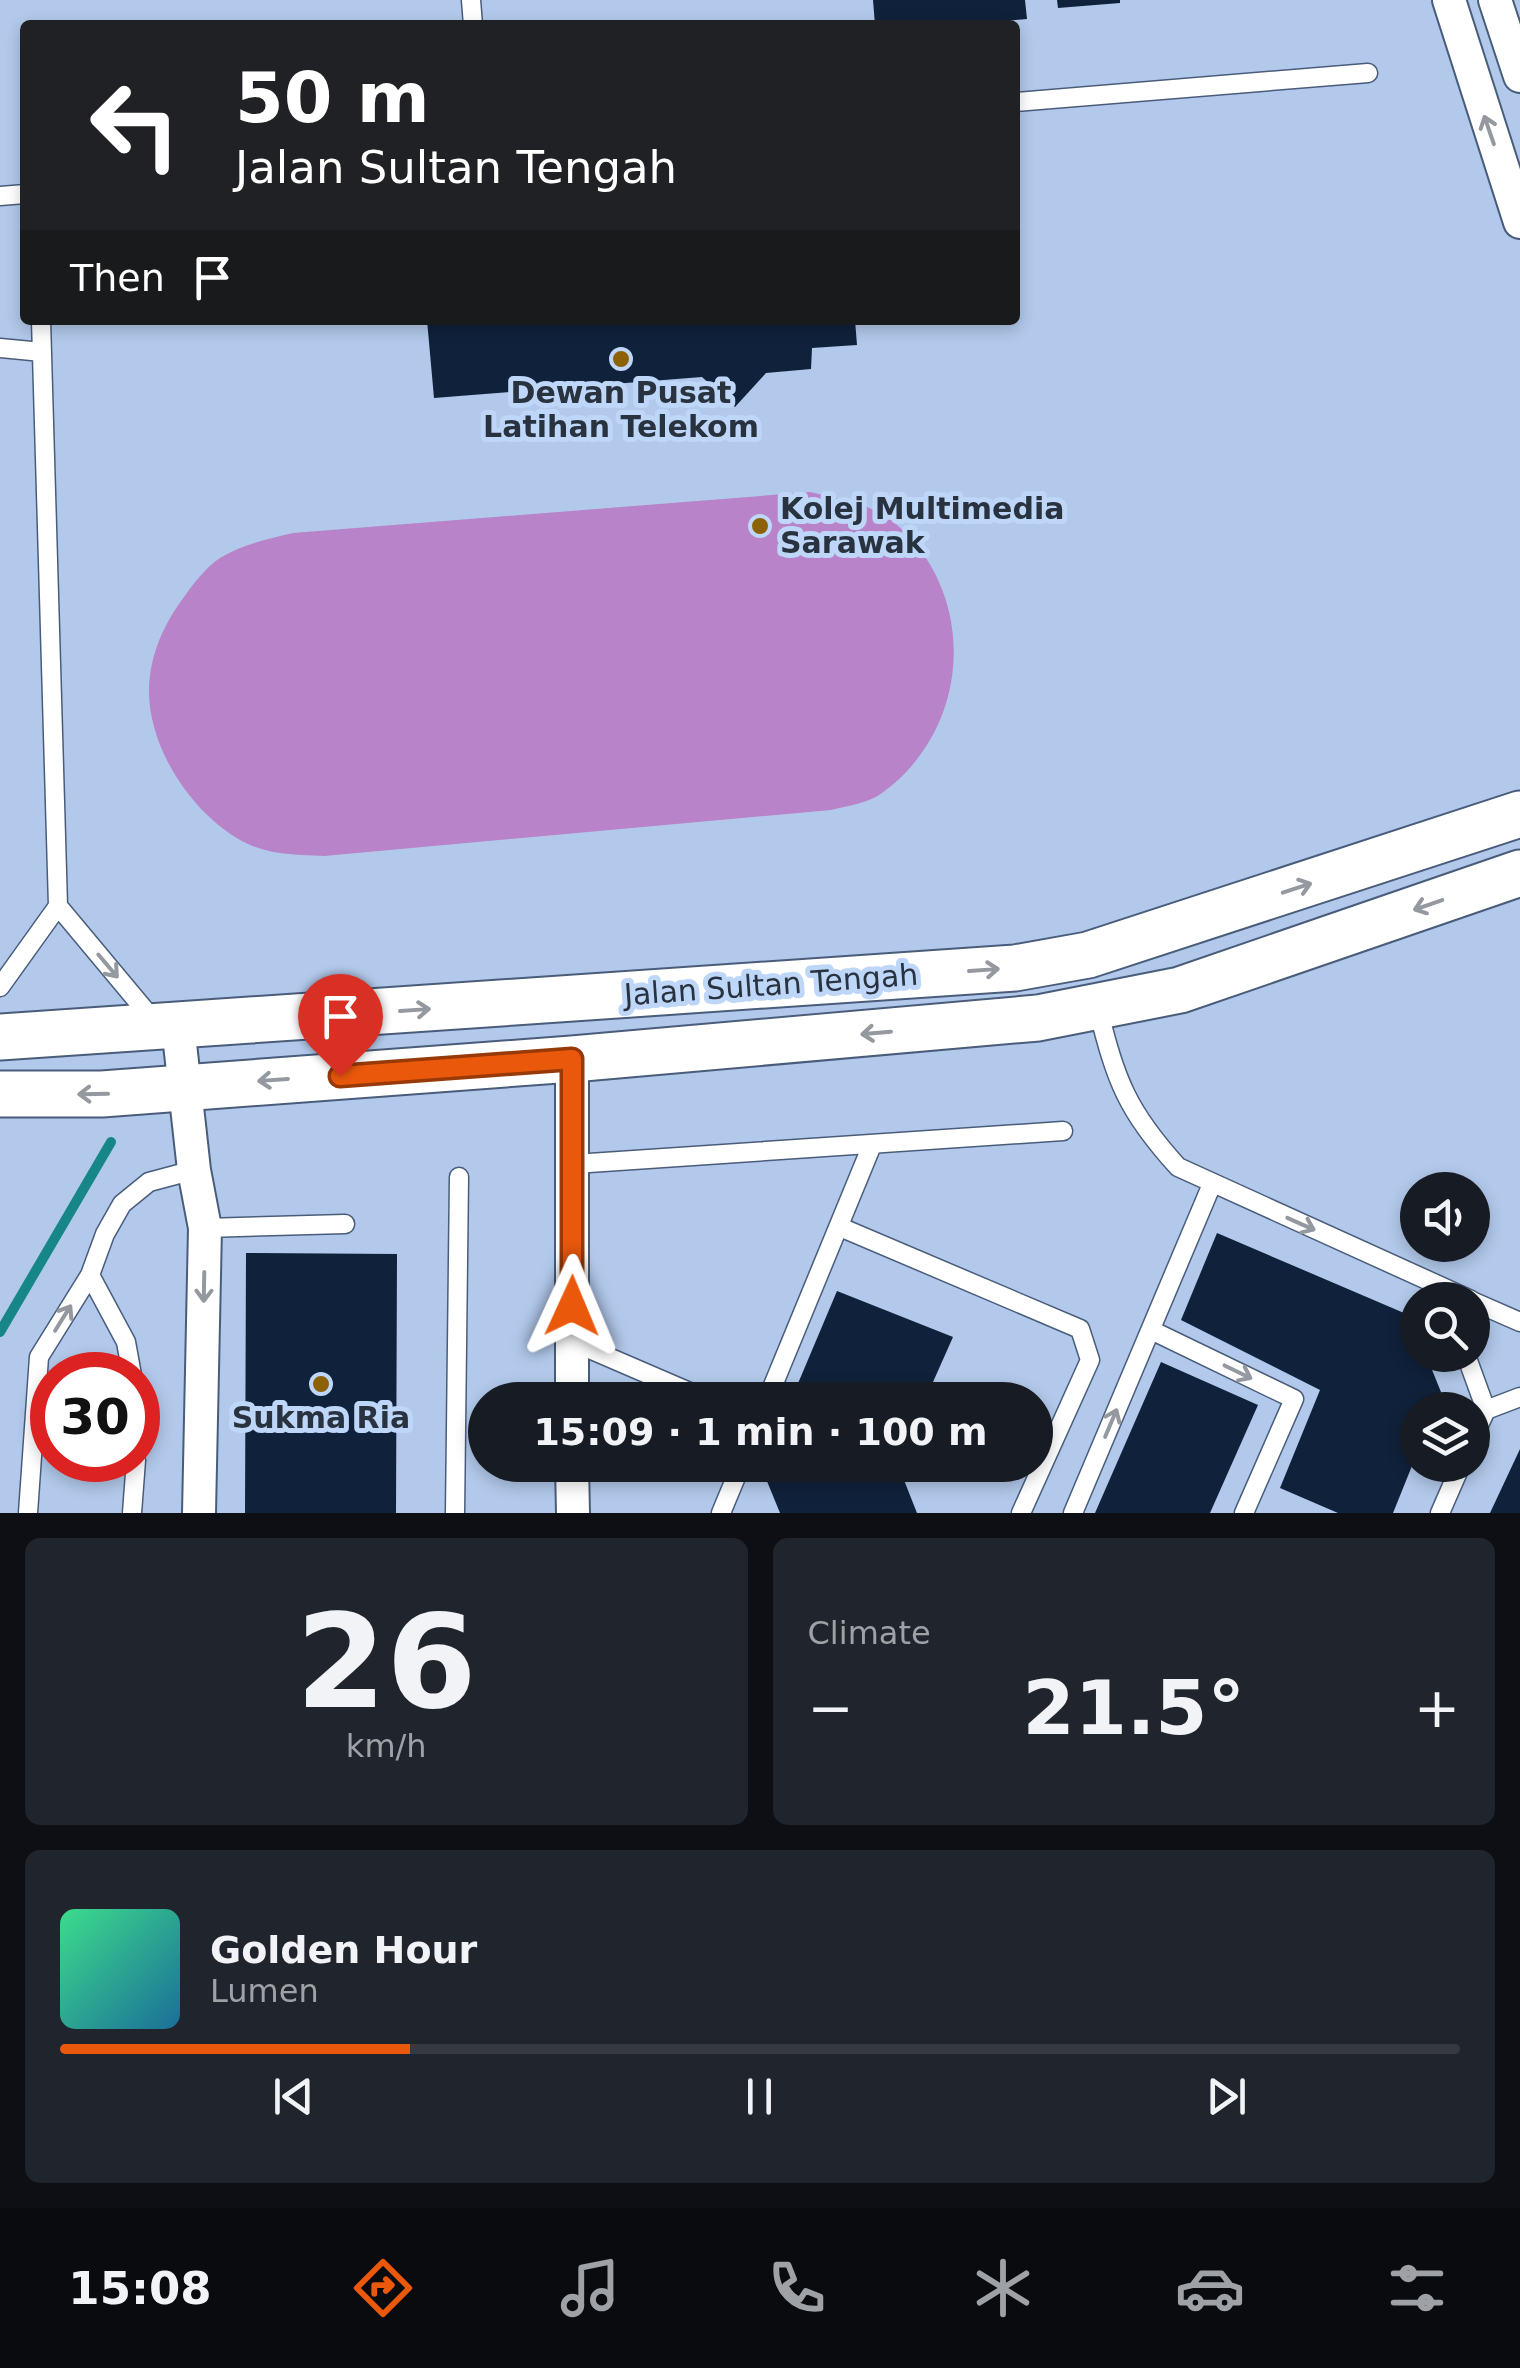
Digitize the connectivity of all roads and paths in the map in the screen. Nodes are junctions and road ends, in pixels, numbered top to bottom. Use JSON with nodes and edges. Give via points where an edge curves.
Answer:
{"nodes":[{"id":1,"x":1449,"y":0,"type":"edge"},
{"id":2,"x":1495,"y":0,"type":"edge"},
{"id":3,"x":1368,"y":74,"type":"dead end"},
{"id":4,"x":1520,"y":76,"type":"edge"},
{"id":5,"x":1020,"y":102,"type":"edge"},
{"id":6,"x":1520,"y":222,"type":"edge"},
{"id":7,"x":41,"y":325,"type":"edge"},
{"id":8,"x":0,"y":348,"type":"edge"},
{"id":9,"x":42,"y":352,"type":"junction"},
{"id":10,"x":1520,"y":814,"type":"edge"},
{"id":11,"x":1520,"y":873,"type":"edge"},
{"id":12,"x":58,"y":906,"type":"junction"},
{"id":13,"x":0,"y":987,"type":"edge"},
{"id":14,"x":1098,"y":1008,"type":"junction"},
{"id":15,"x":168,"y":1026,"type":"junction"},
{"id":16,"x":0,"y":1036,"type":"edge"},
{"id":17,"x":572,"y":1059,"type":"junction"},
{"id":18,"x":185,"y":1086,"type":"junction"},
{"id":19,"x":0,"y":1094,"type":"edge"},
{"id":20,"x":1063,"y":1131,"type":"dead end"},
{"id":21,"x":872,"y":1145,"type":"junction"},
{"id":22,"x":574,"y":1164,"type":"junction"},
{"id":23,"x":194,"y":1170,"type":"junction"},
{"id":24,"x":459,"y":1177,"type":"dead end"},
{"id":25,"x":1212,"y":1184,"type":"junction"},
{"id":26,"x":345,"y":1224,"type":"dead end"},
{"id":27,"x":840,"y":1227,"type":"junction"},
{"id":28,"x":206,"y":1228,"type":"junction"},
{"id":29,"x":90,"y":1276,"type":"junction"},
{"id":30,"x":1421,"y":1282,"type":"edge"},
{"id":31,"x":1490,"y":1308,"type":"edge"},
{"id":32,"x":1520,"y":1322,"type":"edge"},
{"id":33,"x":1150,"y":1330,"type":"junction"},
{"id":34,"x":571,"y":1341,"type":"junction"},
{"id":35,"x":128,"y":1352,"type":"edge"},
{"id":36,"x":572,"y":1382,"type":"edge"},
{"id":37,"x":666,"y":1382,"type":"edge"},
{"id":38,"x":775,"y":1382,"type":"edge"},
{"id":39,"x":1520,"y":1397,"type":"edge"},
{"id":40,"x":1490,"y":1408,"type":"edge"},
{"id":41,"x":134,"y":1482,"type":"edge"},
{"id":42,"x":572,"y":1482,"type":"edge"},
{"id":43,"x":733,"y":1482,"type":"edge"},
{"id":44,"x":1454,"y":1482,"type":"edge"},
{"id":45,"x":28,"y":1513,"type":"edge"},
{"id":46,"x":132,"y":1513,"type":"edge"},
{"id":47,"x":200,"y":1513,"type":"edge"},
{"id":48,"x":455,"y":1513,"type":"edge"},
{"id":49,"x":572,"y":1513,"type":"edge"},
{"id":50,"x":721,"y":1513,"type":"edge"},
{"id":51,"x":1021,"y":1513,"type":"edge"},
{"id":52,"x":1073,"y":1513,"type":"edge"},
{"id":53,"x":1244,"y":1513,"type":"edge"},
{"id":54,"x":1440,"y":1513,"type":"edge"}],
"edges":[{"from":6,"to":1,"type":"street","one_way":true},
{"from":2,"to":4,"type":"street"},
{"from":3,"to":5,"type":"lane"},
{"from":7,"to":9,"type":"lane"},
{"from":8,"to":9,"type":"lane"},
{"from":9,"to":12,"type":"lane"},
{"from":15,"to":10,"type":"main road","name":"Jalan Sultan Tengah","one_way":true,"via":[[1015,968],[1118,946]]},
{"from":11,"to":14,"type":"main road","name":"Jalan Sultan Tengah","one_way":true,"via":[[1180,990]]},
{"from":12,"to":13,"type":"lane"},
{"from":12,"to":15,"type":"lane","one_way":true},
{"from":14,"to":17,"type":"main road","name":"Jalan Sultan Tengah","one_way":true},
{"from":14,"to":25,"type":"lane","via":[[1124,1096],[1178,1167]]},
{"from":15,"to":16,"type":"main road","name":"Jalan Sultan Tengah"},
{"from":15,"to":18,"type":"street"},
{"from":17,"to":18,"type":"main road","name":"Jalan Sultan Tengah","one_way":true},
{"from":17,"to":22,"type":"street"},
{"from":18,"to":19,"type":"main road","name":"Jalan Sultan Tengah","one_way":true},
{"from":18,"to":23,"type":"street"},
{"from":20,"to":21,"type":"lane"},
{"from":21,"to":22,"type":"lane"},
{"from":21,"to":27,"type":"lane"},
{"from":22,"to":34,"type":"street"},
{"from":23,"to":28,"type":"street"},
{"from":23,"to":29,"type":"lane","via":[[149,1182],[122,1204]]},
{"from":24,"to":48,"type":"lane"},
{"from":25,"to":30,"type":"lane","one_way":true},
{"from":25,"to":33,"type":"lane"},
{"from":26,"to":28,"type":"lane"},
{"from":27,"to":38,"type":"lane"},
{"from":27,"to":51,"type":"lane","via":[[1080,1329],[1090,1360]]},
{"from":28,"to":47,"type":"street","one_way":true},
{"from":29,"to":35,"type":"lane"},
{"from":45,"to":29,"type":"lane","one_way":true,"via":[[39,1356]]},
{"from":31,"to":32,"type":"lane"},
{"from":52,"to":33,"type":"lane","one_way":true},
{"from":33,"to":53,"type":"lane","one_way":true,"via":[[1294,1400]]},
{"from":34,"to":36,"type":"street"},
{"from":34,"to":37,"type":"lane"},
{"from":39,"to":40,"type":"lane"},
{"from":41,"to":46,"type":"lane"},
{"from":42,"to":49,"type":"street"},
{"from":43,"to":50,"type":"lane"},
{"from":44,"to":54,"type":"lane"}]}
